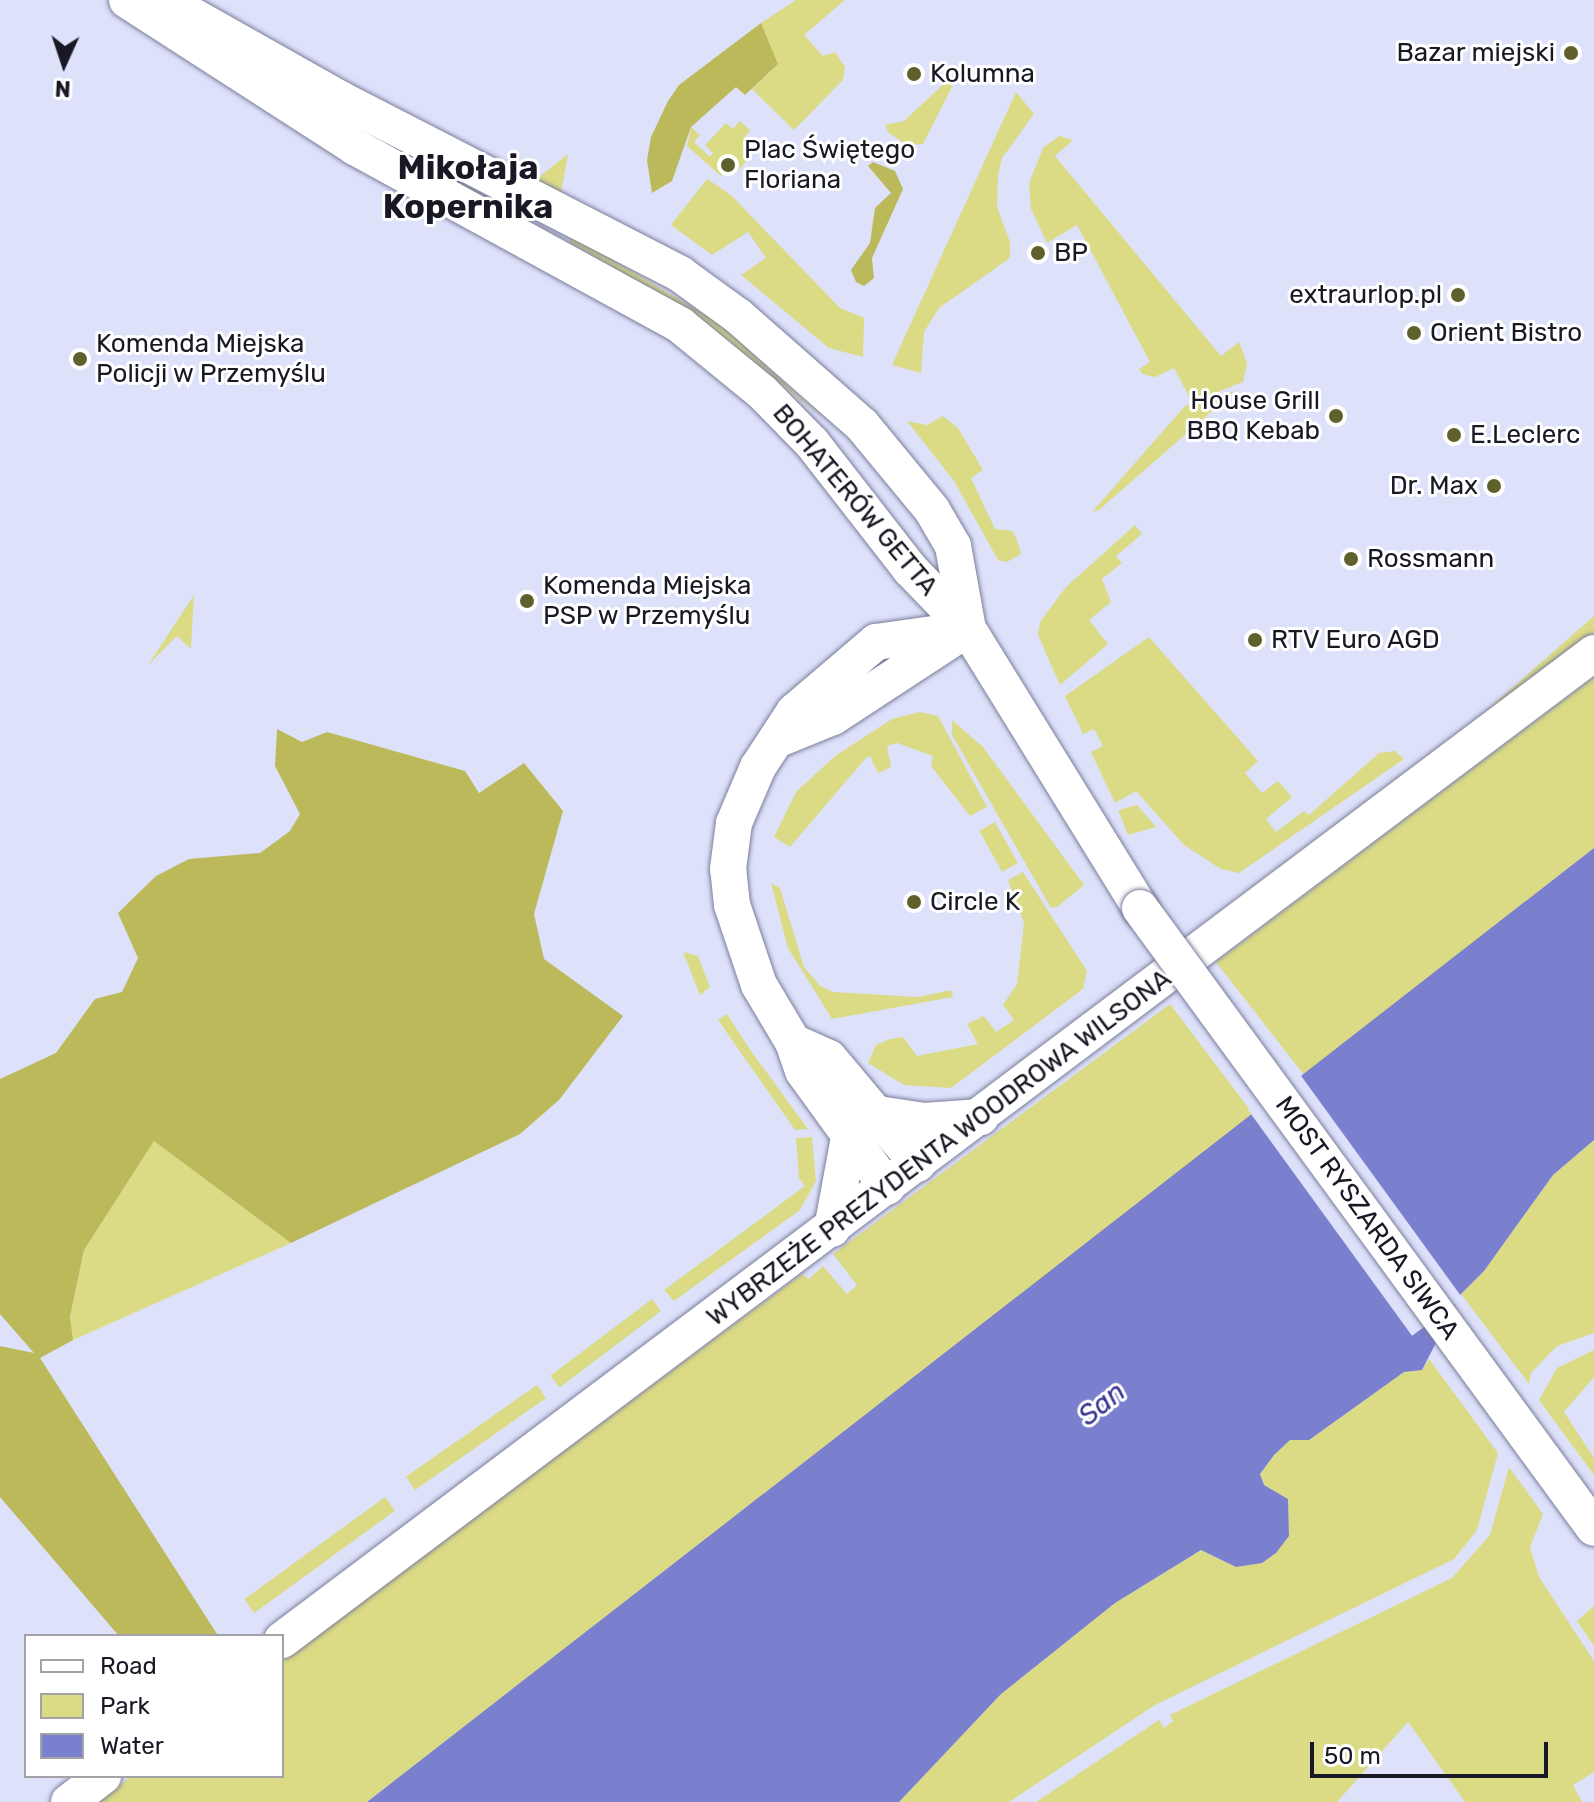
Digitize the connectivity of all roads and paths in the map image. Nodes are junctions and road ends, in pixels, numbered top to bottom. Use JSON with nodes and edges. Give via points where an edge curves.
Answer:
{"nodes":[{"id":1,"x":127,"y":0,"type":"edge"},
{"id":2,"x":166,"y":0,"type":"edge"},
{"id":3,"x":968,"y":629,"type":"junction"},
{"id":4,"x":1594,"y":653,"type":"edge"},
{"id":5,"x":1140,"y":908,"type":"joint"},
{"id":6,"x":793,"y":1042,"type":"junction"},
{"id":7,"x":878,"y":1114,"type":"junction"},
{"id":8,"x":981,"y":1117,"type":"junction"},
{"id":9,"x":849,"y":1137,"type":"junction"},
{"id":10,"x":918,"y":1164,"type":"junction"},
{"id":11,"x":887,"y":1187,"type":"junction"},
{"id":12,"x":832,"y":1229,"type":"junction"},
{"id":13,"x":1594,"y":1528,"type":"edge"},
{"id":14,"x":284,"y":1639,"type":"edge"},
{"id":15,"x":100,"y":1778,"type":"edge"},
{"id":16,"x":69,"y":1802,"type":"edge"}],
"edges":[{"from":1,"to":3,"type":"main road","name":"BOHATERÓW GETTA","via":[[355,147],[680,325],[762,392],[812,443],[910,569]]},
{"from":2,"to":3,"type":"main road","name":"BOHATERÓW GETTA","via":[[342,100],[680,274],[738,316],[862,425],[932,510],[953,546]]},
{"from":3,"to":5,"type":"main road","name":"BOHATERÓW GETTA"},
{"from":3,"to":6,"type":"main road","via":[[876,642],[794,712],[772,742],[734,823],[728,869],[745,949]]},
{"from":4,"to":8,"type":"main road","name":"WYBRZEŻE PREZYDENTA WOODROWA WILSONA"},
{"from":5,"to":13,"type":"main road","name":"MOST RYSZARDA SIWCA","bridge":true},
{"from":6,"to":7,"type":"main road","via":[[829,1058]]},
{"from":6,"to":9,"type":"main road","via":[[803,1071]]},
{"from":7,"to":8,"type":"main road","via":[[924,1121]]},
{"from":7,"to":10,"type":"main road"},
{"from":8,"to":10,"type":"main road","name":"WYBRZEŻE PREZYDENTA WOODROWA WILSONA"},
{"from":9,"to":11,"type":"main road"},
{"from":9,"to":12,"type":"main road"},
{"from":10,"to":11,"type":"main road","name":"WYBRZEŻE PREZYDENTA WOODROWA WILSONA"},
{"from":11,"to":12,"type":"main road","name":"WYBRZEŻE PREZYDENTA WOODROWA WILSONA"},
{"from":12,"to":14,"type":"main road","name":"WYBRZEŻE PREZYDENTA WOODROWA WILSONA"},
{"from":15,"to":16,"type":"main road"}]}
